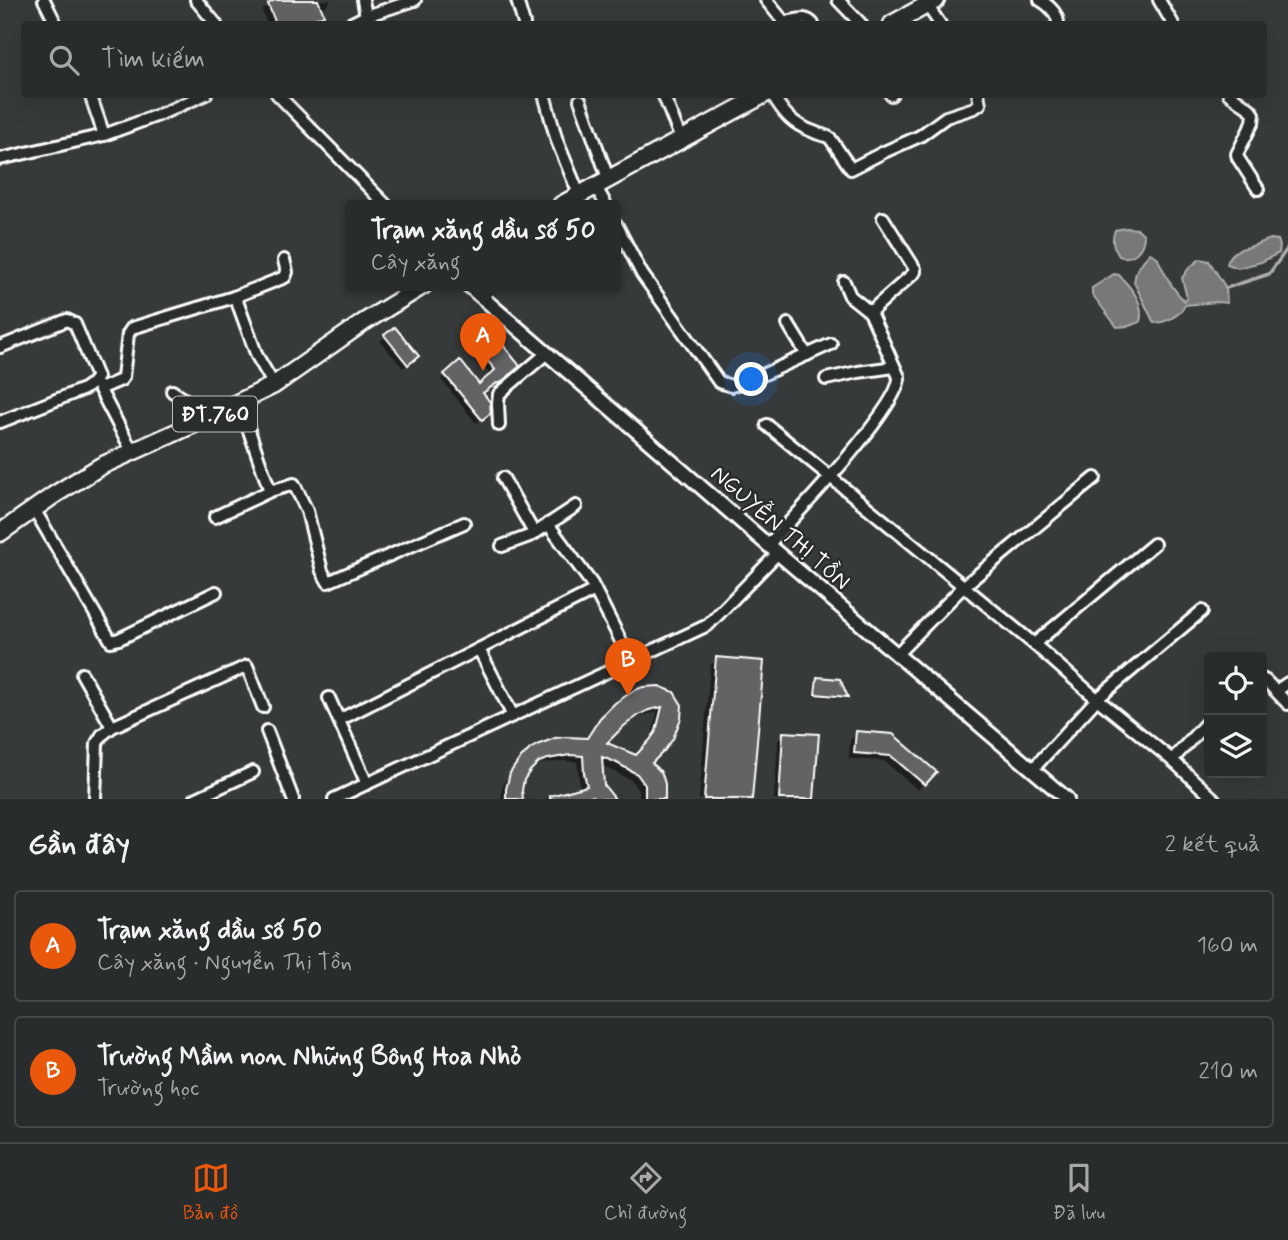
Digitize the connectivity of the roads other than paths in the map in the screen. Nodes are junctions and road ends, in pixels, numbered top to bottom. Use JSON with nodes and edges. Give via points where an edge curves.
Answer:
{"nodes":[{"id":1,"x":44,"y":0,"type":"edge"},
{"id":2,"x":196,"y":0,"type":"edge"},
{"id":3,"x":363,"y":0,"type":"edge"},
{"id":4,"x":415,"y":0,"type":"edge"},
{"id":5,"x":517,"y":0,"type":"edge"},
{"id":6,"x":766,"y":0,"type":"edge"},
{"id":7,"x":838,"y":0,"type":"edge"},
{"id":8,"x":1040,"y":0,"type":"edge"},
{"id":9,"x":1159,"y":0,"type":"edge"},
{"id":10,"x":932,"y":3,"type":"edge"},
{"id":11,"x":366,"y":16,"type":"junction"},
{"id":12,"x":54,"y":21,"type":"edge"},
{"id":13,"x":214,"y":21,"type":"edge"},
{"id":14,"x":356,"y":21,"type":"edge"},
{"id":15,"x":523,"y":21,"type":"edge"},
{"id":16,"x":783,"y":21,"type":"edge"},
{"id":17,"x":791,"y":21,"type":"edge"},
{"id":18,"x":808,"y":21,"type":"edge"},
{"id":19,"x":858,"y":21,"type":"edge"},
{"id":20,"x":901,"y":21,"type":"edge"},
{"id":21,"x":939,"y":21,"type":"edge"},
{"id":22,"x":1058,"y":21,"type":"edge"},
{"id":23,"x":1171,"y":21,"type":"edge"},
{"id":24,"x":91,"y":98,"type":"edge"},
{"id":25,"x":197,"y":98,"type":"edge"},
{"id":26,"x":280,"y":98,"type":"edge"},
{"id":27,"x":545,"y":98,"type":"edge"},
{"id":28,"x":665,"y":98,"type":"edge"},
{"id":29,"x":758,"y":98,"type":"edge"},
{"id":30,"x":774,"y":98,"type":"edge"},
{"id":31,"x":979,"y":98,"type":"edge"},
{"id":32,"x":1235,"y":98,"type":"edge"},
{"id":33,"x":580,"y":100,"type":"dead end"},
{"id":34,"x":104,"y":135,"type":"junction"},
{"id":35,"x":681,"y":139,"type":"junction"},
{"id":36,"x":0,"y":159,"type":"edge"},
{"id":37,"x":602,"y":181,"type":"junction"},
{"id":38,"x":1258,"y":189,"type":"dead end"},
{"id":39,"x":579,"y":194,"type":"junction"},
{"id":40,"x":381,"y":200,"type":"edge"},
{"id":41,"x":569,"y":200,"type":"edge"},
{"id":42,"x":605,"y":200,"type":"edge"},
{"id":43,"x":883,"y":218,"type":"dead end"},
{"id":44,"x":621,"y":234,"type":"edge"},
{"id":45,"x":284,"y":260,"type":"dead end"},
{"id":46,"x":844,"y":282,"type":"dead end"},
{"id":47,"x":414,"y":291,"type":"edge"},
{"id":48,"x":475,"y":291,"type":"edge"},
{"id":49,"x":234,"y":297,"type":"junction"},
{"id":50,"x":870,"y":312,"type":"junction"},
{"id":51,"x":788,"y":324,"type":"dead end"},
{"id":52,"x":831,"y":344,"type":"dead end"},
{"id":53,"x":0,"y":347,"type":"edge"},
{"id":54,"x":547,"y":353,"type":"junction"},
{"id":55,"x":807,"y":355,"type":"junction"},
{"id":56,"x":894,"y":367,"type":"junction"},
{"id":57,"x":827,"y":379,"type":"dead end"},
{"id":58,"x":97,"y":385,"type":"junction"},
{"id":59,"x":274,"y":385,"type":"junction"},
{"id":60,"x":172,"y":391,"type":"dead end"},
{"id":61,"x":239,"y":402,"type":"junction"},
{"id":62,"x":200,"y":421,"type":"junction"},
{"id":63,"x":0,"y":422,"type":"edge"},
{"id":64,"x":499,"y":425,"type":"dead end"},
{"id":65,"x":767,"y":425,"type":"dead end"},
{"id":66,"x":132,"y":451,"type":"junction"},
{"id":67,"x":832,"y":477,"type":"junction"},
{"id":68,"x":503,"y":478,"type":"dead end"},
{"id":69,"x":1095,"y":478,"type":"dead end"},
{"id":70,"x":270,"y":491,"type":"junction"},
{"id":71,"x":576,"y":506,"type":"dead end"},
{"id":72,"x":34,"y":509,"type":"junction"},
{"id":73,"x":215,"y":517,"type":"dead end"},
{"id":74,"x":464,"y":523,"type":"dead end"},
{"id":75,"x":548,"y":524,"type":"junction"},
{"id":76,"x":0,"y":533,"type":"edge"},
{"id":77,"x":534,"y":533,"type":"junction"},
{"id":78,"x":1154,"y":544,"type":"dead end"},
{"id":79,"x":502,"y":546,"type":"dead end"},
{"id":80,"x":773,"y":549,"type":"junction"},
{"id":81,"x":964,"y":586,"type":"junction"},
{"id":82,"x":595,"y":590,"type":"junction"},
{"id":83,"x":216,"y":592,"type":"dead end"},
{"id":84,"x":1202,"y":611,"type":"dead end"},
{"id":85,"x":1034,"y":644,"type":"junction"},
{"id":86,"x":479,"y":649,"type":"junction"},
{"id":87,"x":897,"y":654,"type":"junction"},
{"id":88,"x":631,"y":661,"type":"junction"},
{"id":89,"x":82,"y":674,"type":"dead end"},
{"id":90,"x":1267,"y":683,"type":"edge"},
{"id":91,"x":1288,"y":683,"type":"edge"},
{"id":92,"x":1276,"y":691,"type":"junction"},
{"id":93,"x":329,"y":698,"type":"dead end"},
{"id":94,"x":1097,"y":699,"type":"junction"},
{"id":95,"x":1288,"y":704,"type":"edge"},
{"id":96,"x":263,"y":707,"type":"dead end"},
{"id":97,"x":513,"y":716,"type":"junction"},
{"id":98,"x":339,"y":720,"type":"junction"},
{"id":99,"x":1204,"y":725,"type":"edge"},
{"id":100,"x":112,"y":727,"type":"junction"},
{"id":101,"x":267,"y":731,"type":"dead end"},
{"id":102,"x":1172,"y":760,"type":"junction"},
{"id":103,"x":1032,"y":770,"type":"junction"},
{"id":104,"x":253,"y":772,"type":"dead end"},
{"id":105,"x":367,"y":784,"type":"junction"},
{"id":106,"x":95,"y":799,"type":"edge"},
{"id":107,"x":195,"y":799,"type":"edge"},
{"id":108,"x":293,"y":799,"type":"edge"},
{"id":109,"x":334,"y":799,"type":"edge"},
{"id":110,"x":1067,"y":799,"type":"edge"},
{"id":111,"x":1214,"y":799,"type":"edge"}],
"edges":[{"from":1,"to":12,"type":"street"},
{"from":2,"to":13,"type":"street"},
{"from":3,"to":11,"type":"street"},
{"from":4,"to":11,"type":"street"},
{"from":5,"to":15,"type":"street"},
{"from":6,"to":16,"type":"street"},
{"from":7,"to":19,"type":"street"},
{"from":8,"to":22,"type":"street"},
{"from":9,"to":23,"type":"street"},
{"from":10,"to":20,"type":"main road"},
{"from":10,"to":21,"type":"street"},
{"from":11,"to":14,"type":"street"},
{"from":17,"to":18,"type":"street"},
{"from":24,"to":34,"type":"street"},
{"from":25,"to":34,"type":"street"},
{"from":26,"to":40,"type":"street"},
{"from":27,"to":39,"type":"street"},
{"from":28,"to":35,"type":"street"},
{"from":29,"to":35,"type":"main road"},
{"from":30,"to":31,"type":"street","via":[[790,120],[830,138],[851,169],[920,136],[946,117],[974,108],[980,104]]},
{"from":32,"to":38,"type":"street","via":[[1254,114],[1237,158]]},
{"from":33,"to":37,"type":"street"},
{"from":34,"to":36,"type":"street"},
{"from":35,"to":37,"type":"main road"},
{"from":37,"to":39,"type":"main road"},
{"from":37,"to":42,"type":"street"},
{"from":39,"to":41,"type":"main road"},
{"from":43,"to":50,"type":"street","via":[[915,271]]},
{"from":44,"to":55,"type":"street","via":[[642,274],[719,382],[731,386],[751,380]]},
{"from":45,"to":49,"type":"street","via":[[285,278]]},
{"from":46,"to":50,"type":"street","via":[[850,296]]},
{"from":47,"to":59,"type":"main road","number":"ĐT.760"},
{"from":48,"to":54,"type":"street","name":"NGUYỄN THỊ TỒN"},
{"from":49,"to":58,"type":"street","via":[[132,328],[123,377]]},
{"from":49,"to":59,"type":"street"},
{"from":50,"to":56,"type":"street"},
{"from":51,"to":55,"type":"street"},
{"from":52,"to":55,"type":"street"},
{"from":53,"to":58,"type":"street","via":[[67,320],[75,324]]},
{"from":54,"to":64,"type":"street","via":[[499,394]]},
{"from":54,"to":80,"type":"street","name":"NGUYỄN THỊ TỒN"},
{"from":56,"to":57,"type":"street"},
{"from":56,"to":67,"type":"street","via":[[900,377],[898,386]]},
{"from":58,"to":63,"type":"street"},
{"from":58,"to":66,"type":"street"},
{"from":59,"to":61,"type":"main road","number":"ĐT.760"},
{"from":60,"to":62,"type":"street","via":[[193,405]]},
{"from":61,"to":62,"type":"main road","number":"ĐT.760"},
{"from":61,"to":70,"type":"street"},
{"from":62,"to":66,"type":"main road","number":"ĐT.760"},
{"from":65,"to":67,"type":"street"},
{"from":66,"to":72,"type":"main road","number":"ĐT.760"},
{"from":67,"to":80,"type":"street"},
{"from":67,"to":81,"type":"street"},
{"from":68,"to":77,"type":"street"},
{"from":69,"to":81,"type":"street"},
{"from":70,"to":73,"type":"street"},
{"from":70,"to":74,"type":"street","via":[[294,484],[328,582]]},
{"from":71,"to":75,"type":"street"},
{"from":72,"to":76,"type":"main road","number":"ĐT.760"},
{"from":72,"to":83,"type":"street","via":[[111,641]]},
{"from":75,"to":77,"type":"street"},
{"from":75,"to":82,"type":"street"},
{"from":77,"to":79,"type":"street"},
{"from":78,"to":85,"type":"street"},
{"from":80,"to":87,"type":"street","name":"NGUYỄN THỊ TỒN"},
{"from":80,"to":88,"type":"street","via":[[708,625]]},
{"from":81,"to":85,"type":"street"},
{"from":81,"to":87,"type":"street"},
{"from":82,"to":86,"type":"street"},
{"from":82,"to":88,"type":"street"},
{"from":84,"to":94,"type":"street"},
{"from":85,"to":94,"type":"street"},
{"from":86,"to":97,"type":"street"},
{"from":86,"to":98,"type":"street"},
{"from":87,"to":103,"type":"street","name":"NGUYỄN THỊ TỒN"},
{"from":88,"to":97,"type":"street"},
{"from":89,"to":100,"type":"street"},
{"from":90,"to":92,"type":"street"},
{"from":91,"to":92,"type":"street"},
{"from":92,"to":95,"type":"street"},
{"from":93,"to":98,"type":"street"},
{"from":94,"to":102,"type":"street"},
{"from":94,"to":103,"type":"street"},
{"from":96,"to":100,"type":"street","via":[[247,666]]},
{"from":97,"to":105,"type":"street"},
{"from":98,"to":105,"type":"street"},
{"from":99,"to":102,"type":"street"},
{"from":100,"to":106,"type":"street","via":[[97,743]]},
{"from":101,"to":108,"type":"street"},
{"from":102,"to":111,"type":"street"},
{"from":103,"to":110,"type":"street","name":"NGUYỄN THỊ TỒN"},
{"from":104,"to":107,"type":"street"},
{"from":105,"to":109,"type":"street"}]}
